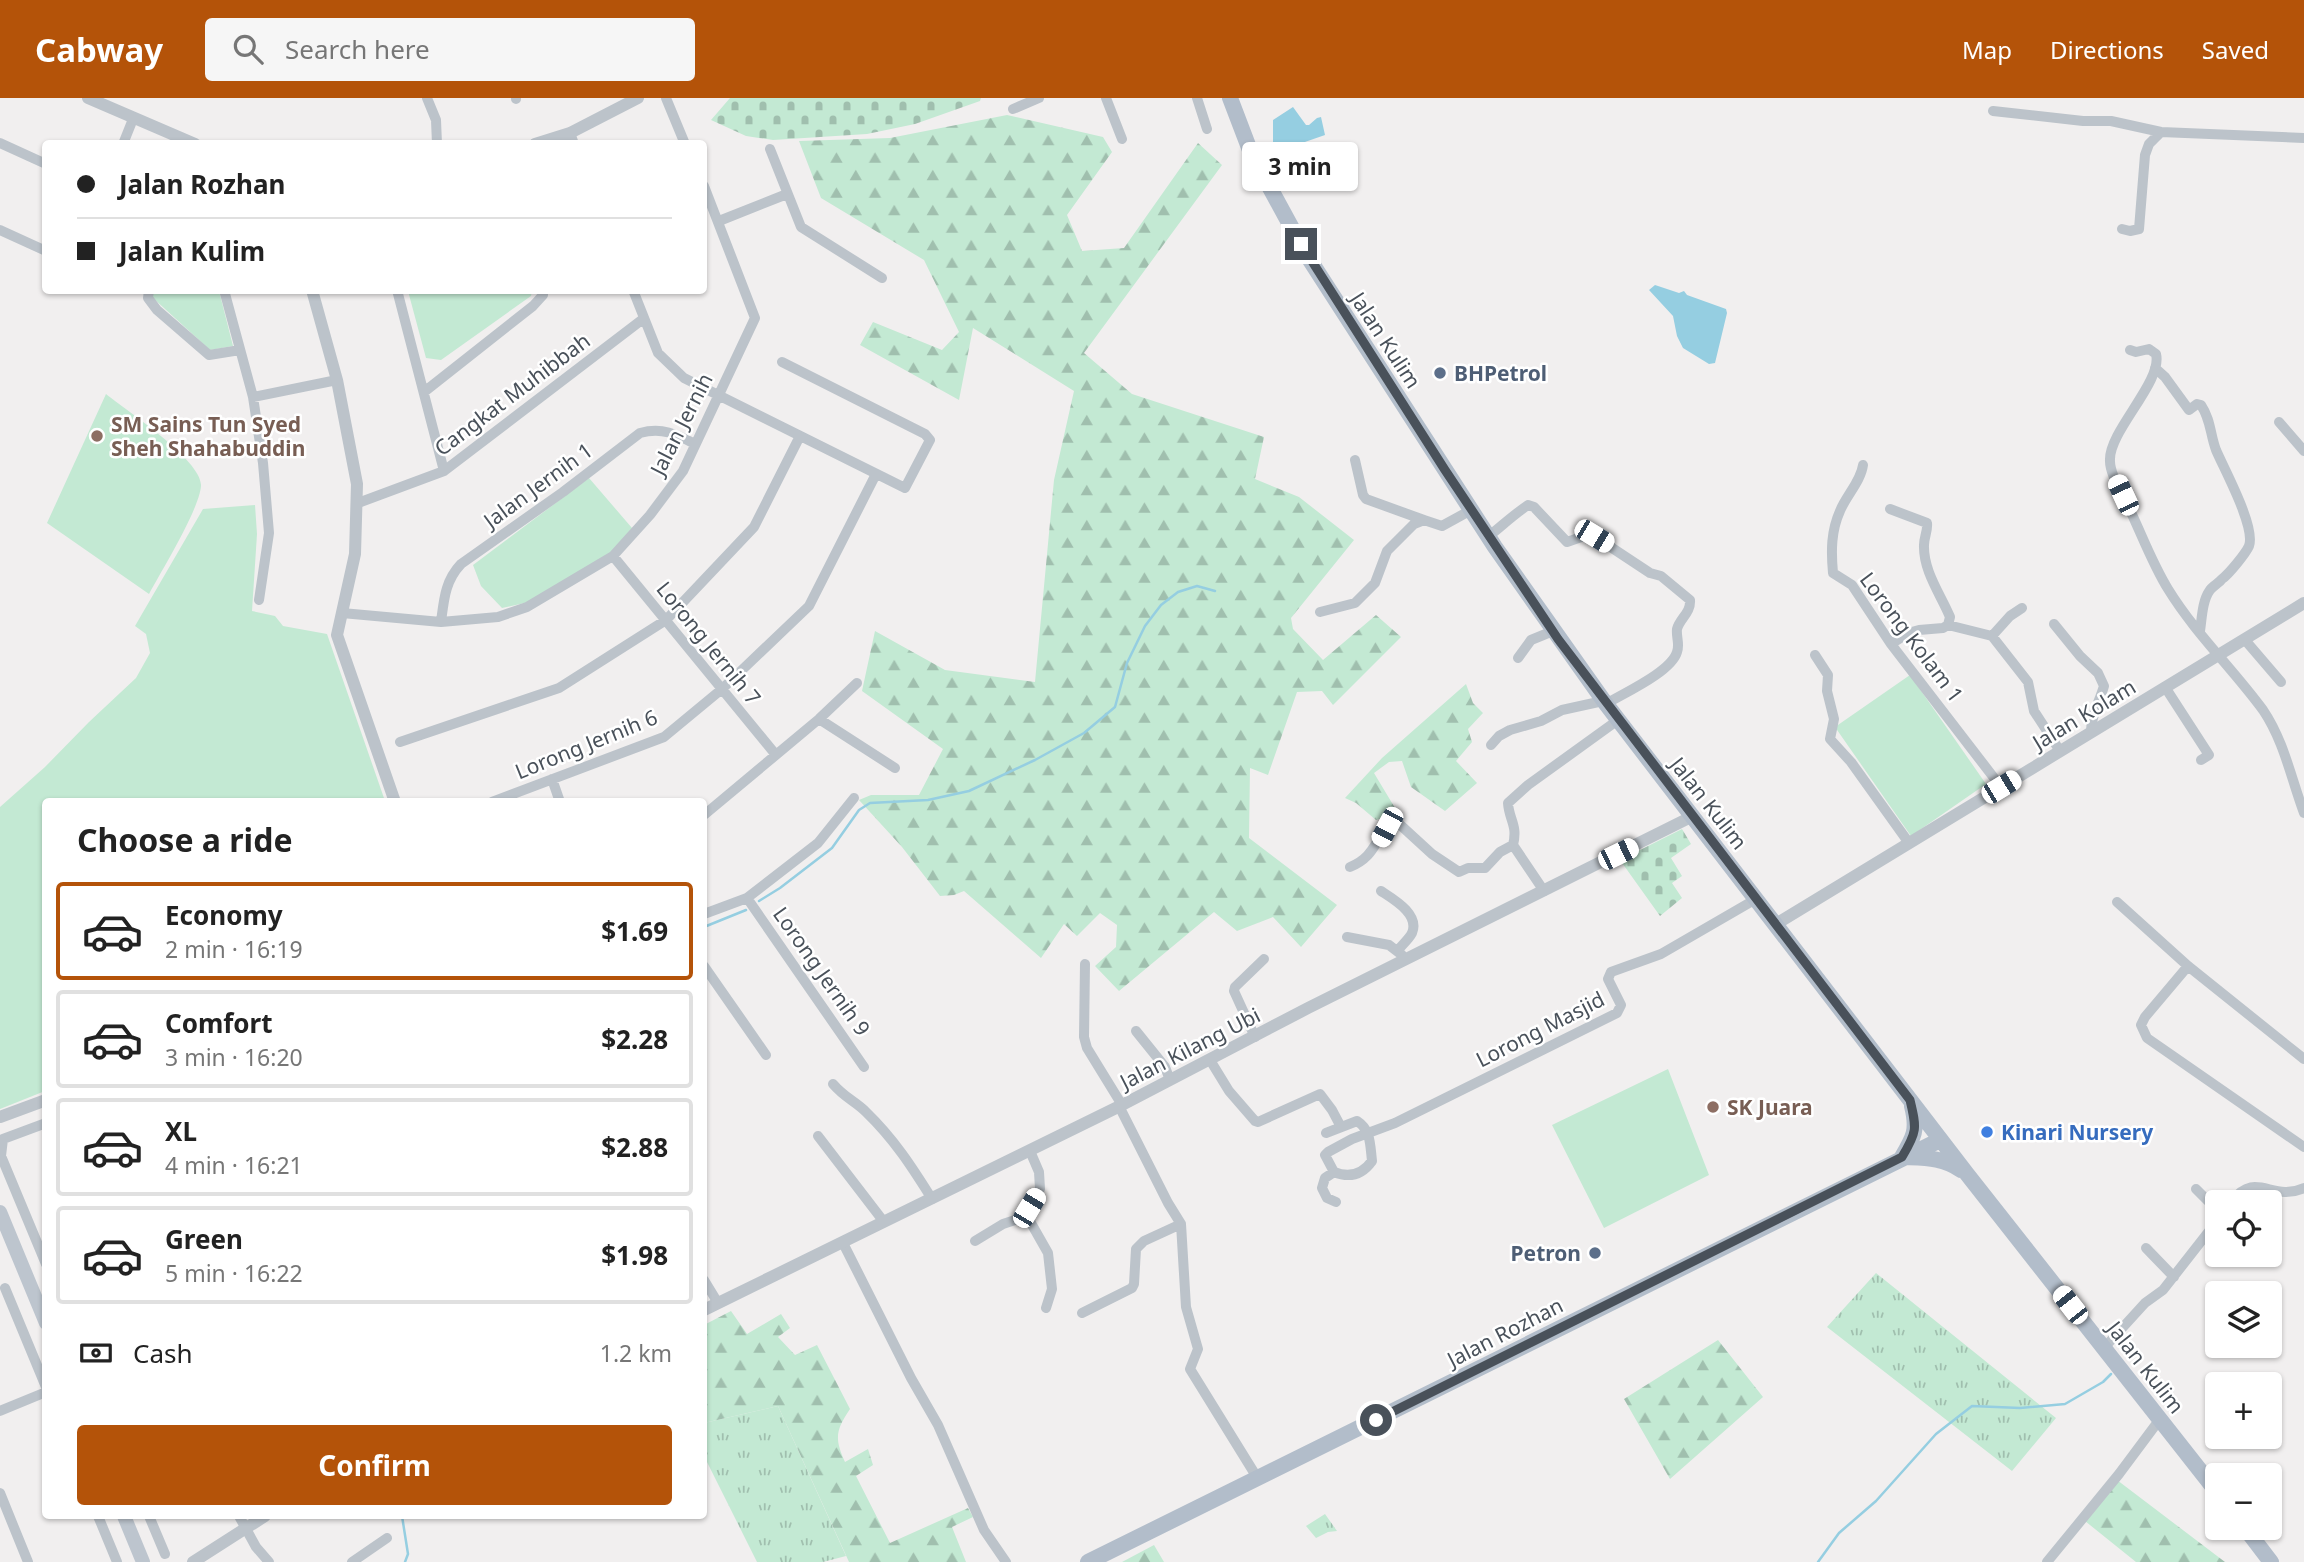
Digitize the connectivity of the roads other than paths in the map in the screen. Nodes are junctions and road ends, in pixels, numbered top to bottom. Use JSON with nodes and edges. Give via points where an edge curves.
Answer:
{"nodes":[{"id":1,"x":88,"y":98,"type":"edge"},
{"id":2,"x":427,"y":98,"type":"edge"},
{"id":3,"x":638,"y":98,"type":"edge"},
{"id":4,"x":666,"y":98,"type":"edge"},
{"id":5,"x":1039,"y":98,"type":"edge"},
{"id":6,"x":1106,"y":98,"type":"edge"},
{"id":7,"x":1197,"y":98,"type":"edge"},
{"id":8,"x":1230,"y":98,"type":"edge"},
{"id":9,"x":1013,"y":109,"type":"dead end"},
{"id":10,"x":1993,"y":111,"type":"dead end"},
{"id":11,"x":133,"y":119,"type":"junction"},
{"id":12,"x":1207,"y":129,"type":"dead end"},
{"id":13,"x":2161,"y":132,"type":"junction"},
{"id":14,"x":572,"y":138,"type":"edge"},
{"id":15,"x":1122,"y":138,"type":"dead end"},
{"id":16,"x":2304,"y":138,"type":"edge"},
{"id":17,"x":125,"y":140,"type":"edge"},
{"id":18,"x":185,"y":140,"type":"edge"},
{"id":19,"x":437,"y":140,"type":"edge"},
{"id":20,"x":683,"y":140,"type":"edge"},
{"id":21,"x":0,"y":143,"type":"edge"},
{"id":22,"x":770,"y":149,"type":"dead end"},
{"id":23,"x":42,"y":162,"type":"edge"},
{"id":24,"x":707,"y":193,"type":"edge"},
{"id":25,"x":787,"y":194,"type":"junction"},
{"id":26,"x":719,"y":221,"type":"junction"},
{"id":27,"x":2122,"y":229,"type":"dead end"},
{"id":28,"x":0,"y":230,"type":"edge"},
{"id":29,"x":42,"y":248,"type":"edge"},
{"id":30,"x":882,"y":278,"type":"dead end"},
{"id":31,"x":148,"y":294,"type":"edge"},
{"id":32,"x":225,"y":294,"type":"edge"},
{"id":33,"x":313,"y":294,"type":"edge"},
{"id":34,"x":398,"y":294,"type":"edge"},
{"id":35,"x":542,"y":294,"type":"edge"},
{"id":36,"x":634,"y":294,"type":"edge"},
{"id":37,"x":643,"y":319,"type":"junction"},
{"id":38,"x":240,"y":350,"type":"junction"},
{"id":39,"x":2130,"y":350,"type":"dead end"},
{"id":40,"x":782,"y":362,"type":"dead end"},
{"id":41,"x":2155,"y":368,"type":"junction"},
{"id":42,"x":337,"y":380,"type":"junction"},
{"id":43,"x":424,"y":392,"type":"junction"},
{"id":44,"x":719,"y":395,"type":"junction"},
{"id":45,"x":253,"y":397,"type":"junction"},
{"id":46,"x":2279,"y":422,"type":"dead end"},
{"id":47,"x":800,"y":436,"type":"junction"},
{"id":48,"x":695,"y":444,"type":"junction"},
{"id":49,"x":2304,"y":451,"type":"edge"},
{"id":50,"x":1355,"y":460,"type":"dead end"},
{"id":51,"x":1863,"y":465,"type":"dead end"},
{"id":52,"x":444,"y":471,"type":"junction"},
{"id":53,"x":876,"y":474,"type":"junction"},
{"id":54,"x":358,"y":503,"type":"junction"},
{"id":55,"x":1890,"y":509,"type":"dead end"},
{"id":56,"x":1471,"y":510,"type":"junction"},
{"id":57,"x":1424,"y":520,"type":"junction"},
{"id":58,"x":1489,"y":536,"type":"junction"},
{"id":59,"x":613,"y":556,"type":"junction"},
{"id":60,"x":259,"y":600,"type":"dead end"},
{"id":61,"x":2304,"y":603,"type":"edge"},
{"id":62,"x":2022,"y":608,"type":"dead end"},
{"id":63,"x":1320,"y":612,"type":"dead end"},
{"id":64,"x":342,"y":613,"type":"junction"},
{"id":65,"x":666,"y":620,"type":"junction"},
{"id":66,"x":441,"y":622,"type":"junction"},
{"id":67,"x":2054,"y":624,"type":"dead end"},
{"id":68,"x":1948,"y":625,"type":"junction"},
{"id":69,"x":1553,"y":631,"type":"junction"},
{"id":70,"x":2200,"y":631,"type":"junction"},
{"id":71,"x":1992,"y":636,"type":"junction"},
{"id":72,"x":2245,"y":640,"type":"junction"},
{"id":73,"x":1891,"y":644,"type":"junction"},
{"id":74,"x":1815,"y":655,"type":"dead end"},
{"id":75,"x":2217,"y":656,"type":"junction"},
{"id":76,"x":1518,"y":658,"type":"dead end"},
{"id":77,"x":2281,"y":682,"type":"dead end"},
{"id":78,"x":857,"y":683,"type":"dead end"},
{"id":79,"x":2165,"y":687,"type":"junction"},
{"id":80,"x":722,"y":689,"type":"junction"},
{"id":81,"x":1604,"y":702,"type":"junction"},
{"id":82,"x":819,"y":719,"type":"junction"},
{"id":83,"x":1618,"y":720,"type":"junction"},
{"id":84,"x":2091,"y":732,"type":"junction"},
{"id":85,"x":400,"y":742,"type":"dead end"},
{"id":86,"x":1491,"y":745,"type":"dead end"},
{"id":87,"x":2060,"y":751,"type":"junction"},
{"id":88,"x":776,"y":755,"type":"junction"},
{"id":89,"x":2201,"y":760,"type":"dead end"},
{"id":90,"x":895,"y":768,"type":"dead end"},
{"id":91,"x":552,"y":779,"type":"junction"},
{"id":92,"x":2001,"y":787,"type":"junction"},
{"id":93,"x":394,"y":798,"type":"edge"},
{"id":94,"x":502,"y":798,"type":"edge"},
{"id":95,"x":558,"y":798,"type":"edge"},
{"id":96,"x":854,"y":798,"type":"dead end"},
{"id":97,"x":707,"y":812,"type":"edge"},
{"id":98,"x":2304,"y":813,"type":"edge"},
{"id":99,"x":1693,"y":817,"type":"junction"},
{"id":100,"x":1909,"y":843,"type":"junction"},
{"id":101,"x":1513,"y":845,"type":"junction"},
{"id":102,"x":1350,"y":867,"type":"dead end"},
{"id":103,"x":1381,"y":891,"type":"dead end"},
{"id":104,"x":1544,"y":891,"type":"junction"},
{"id":105,"x":747,"y":898,"type":"junction"},
{"id":106,"x":1756,"y":899,"type":"junction"},
{"id":107,"x":2118,"y":902,"type":"dead end"},
{"id":108,"x":707,"y":913,"type":"edge"},
{"id":109,"x":1776,"y":923,"type":"junction"},
{"id":110,"x":1347,"y":937,"type":"dead end"},
{"id":111,"x":1402,"y":955,"type":"junction"},
{"id":112,"x":1264,"y":959,"type":"dead end"},
{"id":113,"x":1085,"y":964,"type":"dead end"},
{"id":114,"x":2188,"y":966,"type":"junction"},
{"id":115,"x":707,"y":970,"type":"edge"},
{"id":116,"x":1136,"y":1031,"type":"dead end"},
{"id":117,"x":1255,"y":1037,"type":"junction"},
{"id":118,"x":766,"y":1055,"type":"dead end"},
{"id":119,"x":1210,"y":1059,"type":"junction"},
{"id":120,"x":2304,"y":1059,"type":"edge"},
{"id":121,"x":864,"y":1067,"type":"dead end"},
{"id":122,"x":1170,"y":1080,"type":"junction"},
{"id":123,"x":833,"y":1084,"type":"dead end"},
{"id":124,"x":1910,"y":1100,"type":"junction"},
{"id":125,"x":42,"y":1101,"type":"edge"},
{"id":126,"x":1120,"y":1106,"type":"junction"},
{"id":127,"x":0,"y":1117,"type":"edge"},
{"id":128,"x":42,"y":1124,"type":"edge"},
{"id":129,"x":1341,"y":1127,"type":"junction"},
{"id":130,"x":1326,"y":1133,"type":"dead end"},
{"id":131,"x":1368,"y":1134,"type":"junction"},
{"id":132,"x":818,"y":1136,"type":"dead end"},
{"id":133,"x":1940,"y":1140,"type":"junction"},
{"id":134,"x":2304,"y":1147,"type":"edge"},
{"id":135,"x":1030,"y":1151,"type":"junction"},
{"id":136,"x":1902,"y":1157,"type":"junction"},
{"id":137,"x":1334,"y":1172,"type":"junction"},
{"id":138,"x":1967,"y":1174,"type":"junction"},
{"id":139,"x":2304,"y":1188,"type":"edge"},
{"id":140,"x":2196,"y":1189,"type":"dead end"},
{"id":141,"x":2242,"y":1190,"type":"edge"},
{"id":142,"x":2268,"y":1190,"type":"edge"},
{"id":143,"x":2282,"y":1194,"type":"edge"},
{"id":144,"x":2205,"y":1198,"type":"edge"},
{"id":145,"x":932,"y":1199,"type":"junction"},
{"id":146,"x":1336,"y":1202,"type":"dead end"},
{"id":147,"x":0,"y":1212,"type":"edge"},
{"id":148,"x":1027,"y":1216,"type":"junction"},
{"id":149,"x":884,"y":1222,"type":"junction"},
{"id":150,"x":1181,"y":1224,"type":"junction"},
{"id":151,"x":2205,"y":1237,"type":"edge"},
{"id":152,"x":975,"y":1241,"type":"dead end"},
{"id":153,"x":843,"y":1243,"type":"junction"},
{"id":154,"x":2146,"y":1248,"type":"dead end"},
{"id":155,"x":42,"y":1254,"type":"edge"},
{"id":156,"x":2174,"y":1277,"type":"junction"},
{"id":157,"x":707,"y":1285,"type":"edge"},
{"id":158,"x":5,"y":1288,"type":"dead end"},
{"id":159,"x":718,"y":1303,"type":"junction"},
{"id":160,"x":707,"y":1308,"type":"edge"},
{"id":161,"x":1045,"y":1308,"type":"dead end"},
{"id":162,"x":42,"y":1313,"type":"edge"},
{"id":163,"x":1082,"y":1313,"type":"dead end"},
{"id":164,"x":2104,"y":1348,"type":"junction"},
{"id":165,"x":42,"y":1380,"type":"edge"},
{"id":166,"x":42,"y":1392,"type":"edge"},
{"id":167,"x":0,"y":1411,"type":"edge"},
{"id":168,"x":2160,"y":1419,"type":"junction"},
{"id":169,"x":2205,"y":1477,"type":"edge"},
{"id":170,"x":1258,"y":1479,"type":"junction"},
{"id":171,"x":0,"y":1493,"type":"edge"},
{"id":172,"x":99,"y":1519,"type":"edge"},
{"id":173,"x":125,"y":1519,"type":"edge"},
{"id":174,"x":150,"y":1519,"type":"edge"},
{"id":175,"x":240,"y":1519,"type":"edge"},
{"id":176,"x":260,"y":1519,"type":"edge"},
{"id":177,"x":245,"y":1528,"type":"junction"},
{"id":178,"x":387,"y":1538,"type":"dead end"},
{"id":179,"x":2254,"y":1540,"type":"edge"},
{"id":180,"x":164,"y":1554,"type":"dead end"},
{"id":181,"x":28,"y":1562,"type":"edge"},
{"id":182,"x":117,"y":1562,"type":"edge"},
{"id":183,"x":143,"y":1562,"type":"edge"},
{"id":184,"x":193,"y":1562,"type":"edge"},
{"id":185,"x":269,"y":1562,"type":"edge"},
{"id":186,"x":352,"y":1562,"type":"edge"},
{"id":187,"x":1006,"y":1562,"type":"edge"},
{"id":188,"x":1088,"y":1562,"type":"edge"},
{"id":189,"x":2047,"y":1562,"type":"edge"},
{"id":190,"x":2271,"y":1562,"type":"edge"}],
"edges":[{"from":1,"to":11,"type":"street"},
{"from":2,"to":19,"type":"street","via":[[436,120]]},
{"from":3,"to":14,"type":"street"},
{"from":4,"to":20,"type":"street"},
{"from":5,"to":9,"type":"street"},
{"from":6,"to":15,"type":"street"},
{"from":7,"to":12,"type":"street"},
{"from":8,"to":56,"type":"main road","name":"Jalan Kulim","via":[[1251,153],[1306,254]]},
{"from":10,"to":13,"type":"street","via":[[2111,121]]},
{"from":11,"to":17,"type":"street"},
{"from":11,"to":18,"type":"street"},
{"from":13,"to":16,"type":"street"},
{"from":13,"to":27,"type":"street","via":[[2145,155],[2139,229]]},
{"from":21,"to":23,"type":"street"},
{"from":22,"to":25,"type":"street"},
{"from":24,"to":26,"type":"street","name":"Jalan Jernih"},
{"from":25,"to":26,"type":"street"},
{"from":25,"to":30,"type":"street","via":[[801,227]]},
{"from":26,"to":44,"type":"street","name":"Jalan Jernih","via":[[755,318]]},
{"from":28,"to":29,"type":"street"},
{"from":31,"to":38,"type":"street","via":[[157,310],[209,355]]},
{"from":32,"to":38,"type":"street"},
{"from":33,"to":42,"type":"street"},
{"from":34,"to":43,"type":"street"},
{"from":35,"to":43,"type":"street"},
{"from":36,"to":37,"type":"street"},
{"from":37,"to":44,"type":"street","via":[[658,353],[684,378]]},
{"from":37,"to":52,"type":"street","name":"Cangkat Muhibbah"},
{"from":38,"to":45,"type":"street"},
{"from":39,"to":41,"type":"street","via":[[2149,349],[2157,354]]},
{"from":40,"to":53,"type":"street","via":[[930,440],[905,488]]},
{"from":41,"to":70,"type":"street","via":[[2110,459],[2148,552],[2169,591]]},
{"from":41,"to":70,"type":"street","via":[[2189,410],[2202,405],[2209,416],[2213,442],[2250,536],[2249,547],[2211,589]]},
{"from":42,"to":45,"type":"street"},
{"from":42,"to":54,"type":"street"},
{"from":43,"to":52,"type":"street"},
{"from":44,"to":47,"type":"street"},
{"from":44,"to":48,"type":"street","name":"Jalan Jernih"},
{"from":45,"to":60,"type":"street","via":[[269,533]]},
{"from":46,"to":49,"type":"street"},
{"from":47,"to":53,"type":"street"},
{"from":47,"to":65,"type":"street","via":[[754,527]]},
{"from":48,"to":59,"type":"street","name":"Jalan Jernih","via":[[683,471]]},
{"from":48,"to":66,"type":"street","name":"Jalan Jernih 1","via":[[667,430],[640,433],[461,564],[446,587]]},
{"from":50,"to":57,"type":"street","via":[[1366,499]]},
{"from":51,"to":73,"type":"street","name":"Lorong Kolam 1","via":[[1832,534],[1833,573],[1852,585]]},
{"from":52,"to":54,"type":"street","name":"Cangkat Muhibbah"},
{"from":53,"to":80,"type":"street","name":"Lorong Jernih 6","via":[[809,606]]},
{"from":54,"to":64,"type":"street","via":[[355,554]]},
{"from":55,"to":68,"type":"street","via":[[1927,523],[1926,559],[1937,595],[1950,617]]},
{"from":56,"to":57,"type":"street","via":[[1442,526]]},
{"from":56,"to":58,"type":"main road","name":"Jalan Kulim"},
{"from":57,"to":63,"type":"street","via":[[1387,551],[1375,583],[1355,603]]},
{"from":58,"to":69,"type":"main road","name":"Jalan Kulim"},
{"from":58,"to":81,"type":"street","via":[[1528,505],[1567,542],[1594,536],[1661,576],[1690,600],[1691,607],[1677,629],[1679,648],[1674,660]]},
{"from":59,"to":65,"type":"street","name":"Lorong Jernih 7"},
{"from":59,"to":66,"type":"street","name":"Jalan Jernih","via":[[527,607],[498,617]]},
{"from":61,"to":72,"type":"street","name":"Jalan Kolam"},
{"from":62,"to":71,"type":"street"},
{"from":64,"to":66,"type":"street","name":"Jalan Jernih"},
{"from":64,"to":93,"type":"street","via":[[337,635]]},
{"from":65,"to":80,"type":"street","name":"Lorong Jernih 7"},
{"from":65,"to":85,"type":"street","via":[[559,688]]},
{"from":67,"to":84,"type":"street","via":[[2104,686],[2091,717]]},
{"from":68,"to":71,"type":"street"},
{"from":68,"to":73,"type":"street","via":[[1908,633]]},
{"from":69,"to":76,"type":"street","via":[[1531,640]]},
{"from":69,"to":81,"type":"main road","name":"Jalan Kulim"},
{"from":70,"to":75,"type":"street"},
{"from":71,"to":87,"type":"street","via":[[2028,682],[2034,712]]},
{"from":72,"to":75,"type":"street","name":"Jalan Kolam"},
{"from":72,"to":77,"type":"street"},
{"from":73,"to":92,"type":"street","name":"Lorong Kolam 1"},
{"from":74,"to":100,"type":"street","via":[[1828,675],[1827,691],[1835,719],[1830,739]]},
{"from":75,"to":79,"type":"street","name":"Jalan Kolam"},
{"from":75,"to":98,"type":"street","via":[[2263,711],[2286,754]]},
{"from":78,"to":82,"type":"street"},
{"from":79,"to":84,"type":"street","name":"Jalan Kolam"},
{"from":79,"to":89,"type":"street","via":[[2209,755]]},
{"from":80,"to":88,"type":"street","name":"Lorong Jernih 7"},
{"from":80,"to":91,"type":"street","name":"Lorong Jernih 6","via":[[664,737]]},
{"from":81,"to":83,"type":"main road","name":"Jalan Kulim"},
{"from":81,"to":86,"type":"street","via":[[1562,710],[1510,730]]},
{"from":82,"to":88,"type":"street"},
{"from":82,"to":90,"type":"street"},
{"from":83,"to":99,"type":"main road","name":"Jalan Kulim"},
{"from":83,"to":101,"type":"street","via":[[1508,803],[1515,826]]},
{"from":84,"to":87,"type":"street","name":"Jalan Kolam"},
{"from":87,"to":92,"type":"street","name":"Jalan Kolam"},
{"from":88,"to":97,"type":"street"},
{"from":91,"to":94,"type":"street","name":"Lorong Jernih 6"},
{"from":91,"to":95,"type":"street"},
{"from":92,"to":100,"type":"street","name":"Jalan Kolam"},
{"from":96,"to":105,"type":"street","via":[[818,842]]},
{"from":99,"to":104,"type":"street","name":"Jalan Kilang Ubi"},
{"from":99,"to":106,"type":"main road","name":"Jalan Kulim"},
{"from":100,"to":109,"type":"street","name":"Jalan Kolam"},
{"from":101,"to":102,"type":"street","via":[[1485,868],[1459,873],[1396,821],[1387,827],[1373,852]]},
{"from":101,"to":104,"type":"street"},
{"from":103,"to":111,"type":"street","via":[[1409,914],[1414,925]]},
{"from":104,"to":111,"type":"street","name":"Jalan Kilang Ubi"},
{"from":105,"to":108,"type":"street"},
{"from":105,"to":121,"type":"street","name":"Lorong Jernih 9"},
{"from":106,"to":109,"type":"main road","name":"Jalan Kulim"},
{"from":106,"to":131,"type":"street","name":"Lorong Masjid","via":[[1661,954],[1611,972],[1608,979],[1621,1005],[1617,1013]]},
{"from":107,"to":114,"type":"street"},
{"from":109,"to":124,"type":"main road","name":"Jalan Kulim"},
{"from":110,"to":111,"type":"street","via":[[1389,944]]},
{"from":111,"to":117,"type":"street","name":"Jalan Kilang Ubi"},
{"from":112,"to":117,"type":"street","via":[[1234,991]]},
{"from":113,"to":126,"type":"street","via":[[1084,1037]]},
{"from":114,"to":120,"type":"street"},
{"from":114,"to":134,"type":"street","via":[[2145,1017],[2141,1025],[2147,1038]]},
{"from":115,"to":118,"type":"street"},
{"from":116,"to":122,"type":"street"},
{"from":117,"to":119,"type":"street","name":"Jalan Kilang Ubi"},
{"from":119,"to":122,"type":"street","name":"Jalan Kilang Ubi"},
{"from":119,"to":129,"type":"street","via":[[1255,1121],[1320,1094]]},
{"from":122,"to":126,"type":"street","name":"Jalan Kilang Ubi"},
{"from":123,"to":145,"type":"street","via":[[903,1151]]},
{"from":124,"to":133,"type":"main road","name":"Jalan Kulim"},
{"from":124,"to":136,"type":"main road","via":[[1916,1125]]},
{"from":125,"to":127,"type":"street"},
{"from":126,"to":135,"type":"street","name":"Jalan Kilang Ubi"},
{"from":126,"to":150,"type":"street"},
{"from":128,"to":155,"type":"street","via":[[3,1139],[1,1156]]},
{"from":129,"to":130,"type":"street"},
{"from":129,"to":131,"type":"street","via":[[1357,1121]]},
{"from":131,"to":137,"type":"street","via":[[1325,1155]]},
{"from":131,"to":137,"type":"street","via":[[1370,1164],[1351,1175]]},
{"from":132,"to":149,"type":"street"},
{"from":133,"to":136,"type":"main road","name":"Jalan Rozhan"},
{"from":133,"to":138,"type":"main road","name":"Jalan Kulim"},
{"from":135,"to":145,"type":"street","name":"Jalan Kilang Ubi"},
{"from":135,"to":148,"type":"street","via":[[1040,1189]]},
{"from":136,"to":138,"type":"main road","via":[[1934,1158]]},
{"from":136,"to":170,"type":"main road","name":"Jalan Rozhan"},
{"from":137,"to":146,"type":"street","via":[[1321,1184],[1327,1198]]},
{"from":138,"to":164,"type":"main road","name":"Jalan Kulim"},
{"from":139,"to":143,"type":"street"},
{"from":140,"to":144,"type":"street"},
{"from":141,"to":142,"type":"street","via":[[2252,1186]]},
{"from":145,"to":149,"type":"street","name":"Jalan Kilang Ubi"},
{"from":147,"to":162,"type":"main road"},
{"from":148,"to":152,"type":"street"},
{"from":148,"to":161,"type":"street","via":[[1048,1253],[1052,1289]]},
{"from":149,"to":153,"type":"street","name":"Jalan Kilang Ubi"},
{"from":150,"to":163,"type":"street","via":[[1136,1248],[1132,1288]]},
{"from":150,"to":170,"type":"street","via":[[1186,1307],[1198,1349],[1190,1369]]},
{"from":151,"to":156,"type":"street"},
{"from":153,"to":159,"type":"street","name":"Jalan Kilang Ubi"},
{"from":153,"to":187,"type":"street","via":[[938,1426],[984,1530]]},
{"from":154,"to":156,"type":"street"},
{"from":156,"to":164,"type":"street"},
{"from":157,"to":159,"type":"street"},
{"from":158,"to":165,"type":"street"},
{"from":159,"to":160,"type":"street","name":"Jalan Kilang Ubi"},
{"from":164,"to":168,"type":"main road","name":"Jalan Kulim"},
{"from":166,"to":167,"type":"street"},
{"from":168,"to":169,"type":"main road","name":"Jalan Kulim"},
{"from":168,"to":189,"type":"street"},
{"from":170,"to":188,"type":"main road","name":"Jalan Rozhan"},
{"from":171,"to":181,"type":"street"},
{"from":172,"to":182,"type":"street"},
{"from":173,"to":183,"type":"main road"},
{"from":174,"to":180,"type":"street"},
{"from":175,"to":177,"type":"street"},
{"from":176,"to":177,"type":"street"},
{"from":177,"to":184,"type":"street"},
{"from":177,"to":185,"type":"street"},
{"from":178,"to":186,"type":"street"},
{"from":179,"to":190,"type":"main road"}]}
